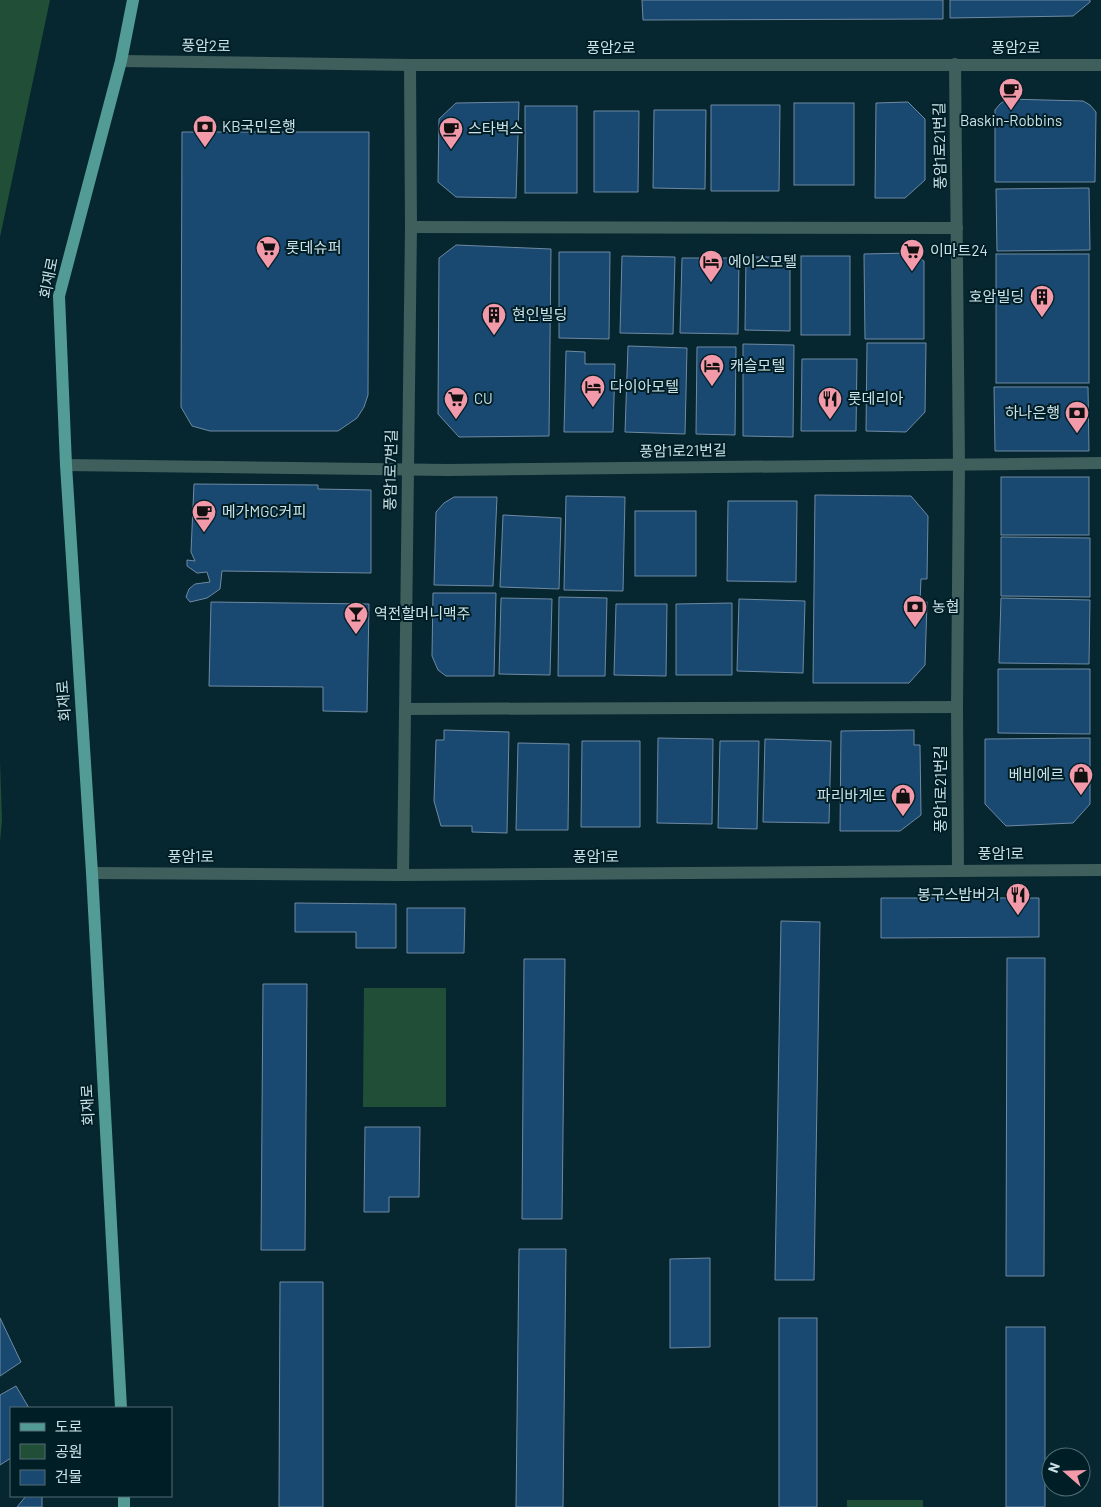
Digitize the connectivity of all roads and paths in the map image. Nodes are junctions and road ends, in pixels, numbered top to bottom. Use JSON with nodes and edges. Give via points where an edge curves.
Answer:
{"nodes":[{"id":1,"x":133,"y":0,"type":"edge"},
{"id":2,"x":121,"y":61,"type":"junction"},
{"id":3,"x":955,"y":64,"type":"junction"},
{"id":4,"x":410,"y":65,"type":"junction"},
{"id":5,"x":1101,"y":65,"type":"edge"},
{"id":6,"x":411,"y":228,"type":"junction"},
{"id":7,"x":957,"y":228,"type":"junction"},
{"id":8,"x":1101,"y":463,"type":"edge"},
{"id":9,"x":959,"y":464,"type":"junction"},
{"id":10,"x":66,"y":465,"type":"junction"},
{"id":11,"x":407,"y":469,"type":"junction"},
{"id":12,"x":957,"y":707,"type":"junction"},
{"id":13,"x":405,"y":709,"type":"junction"},
{"id":14,"x":958,"y":870,"type":"junction"},
{"id":15,"x":1101,"y":870,"type":"edge"},
{"id":16,"x":92,"y":873,"type":"junction"},
{"id":17,"x":403,"y":875,"type":"junction"},
{"id":18,"x":121,"y":1407,"type":"edge"}],
"edges":[{"from":1,"to":2,"type":"main road","name":"회재로"},
{"from":2,"to":4,"type":"street","name":"풍암2로"},
{"from":2,"to":10,"type":"main road","name":"회재로","via":[[59,296]]},
{"from":3,"to":4,"type":"street","name":"풍암2로"},
{"from":3,"to":5,"type":"street","name":"풍암2로"},
{"from":3,"to":7,"type":"street","name":"풍암1로21번길"},
{"from":4,"to":6,"type":"street","name":"풍암1로7번길"},
{"from":6,"to":7,"type":"street"},
{"from":6,"to":11,"type":"street","name":"풍암1로7번길"},
{"from":7,"to":9,"type":"street","name":"풍암1로21번길"},
{"from":8,"to":9,"type":"street","name":"풍암1로21번길"},
{"from":9,"to":11,"type":"street","name":"풍암1로21번길"},
{"from":9,"to":12,"type":"street","name":"풍암1로21번길"},
{"from":10,"to":11,"type":"street","name":"풍암1로21번길"},
{"from":10,"to":16,"type":"main road","name":"회재로"},
{"from":11,"to":13,"type":"street","name":"풍암1로7번길"},
{"from":12,"to":13,"type":"street"},
{"from":12,"to":14,"type":"street","name":"풍암1로21번길"},
{"from":13,"to":17,"type":"street","name":"풍암1로7번길"},
{"from":14,"to":15,"type":"street","name":"풍암1로"},
{"from":14,"to":17,"type":"street","name":"풍암1로"},
{"from":16,"to":17,"type":"street","name":"풍암1로"},
{"from":16,"to":18,"type":"main road","name":"회재로"}]}
